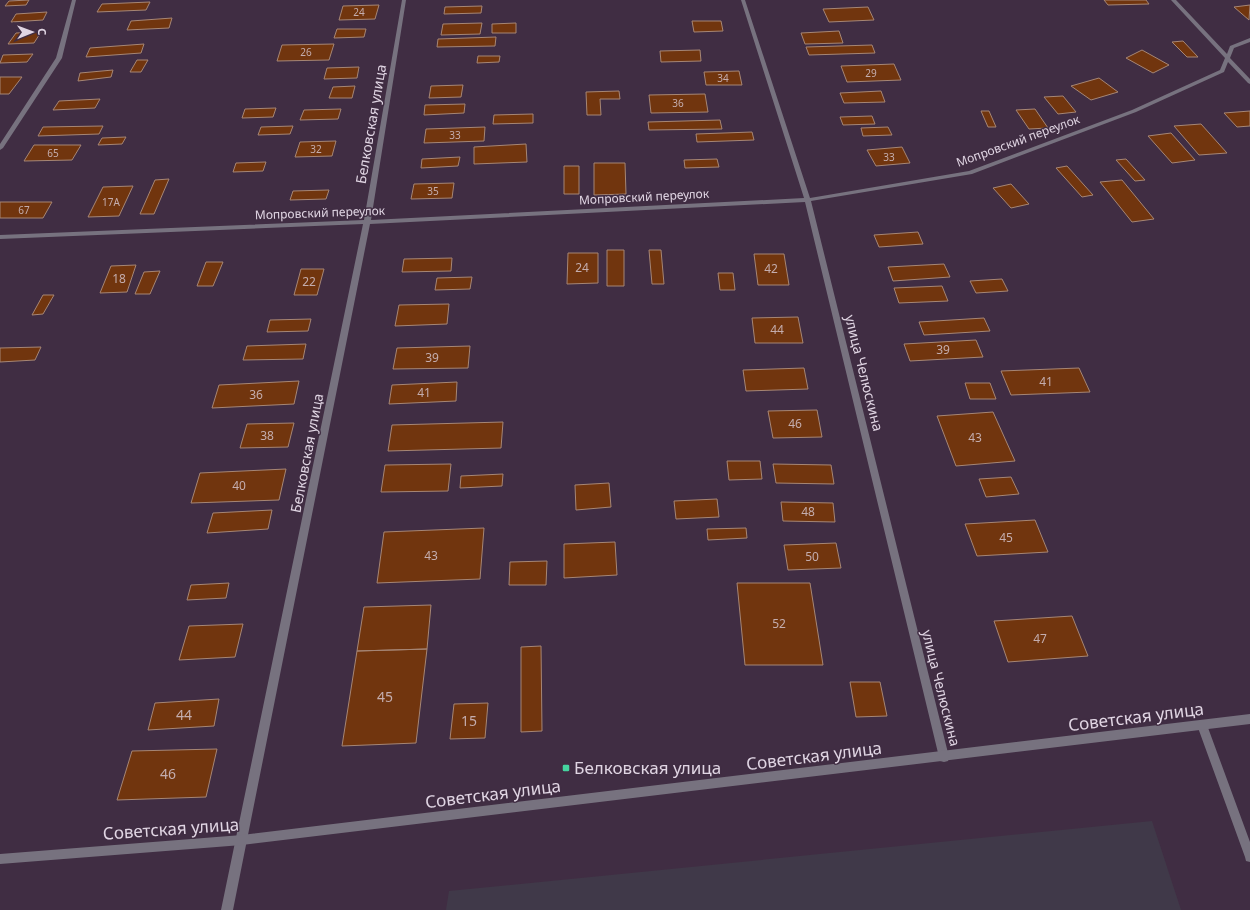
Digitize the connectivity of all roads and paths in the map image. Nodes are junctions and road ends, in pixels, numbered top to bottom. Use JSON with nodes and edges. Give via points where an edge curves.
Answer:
{"nodes":[{"id":1,"x":74,"y":0,"type":"edge"},
{"id":2,"x":404,"y":0,"type":"edge"},
{"id":3,"x":743,"y":0,"type":"edge"},
{"id":4,"x":1173,"y":0,"type":"edge"},
{"id":5,"x":1250,"y":40,"type":"edge"},
{"id":6,"x":1227,"y":59,"type":"junction"},
{"id":7,"x":1250,"y":82,"type":"edge"},
{"id":8,"x":0,"y":148,"type":"edge"},
{"id":9,"x":808,"y":200,"type":"junction"},
{"id":10,"x":367,"y":222,"type":"junction"},
{"id":11,"x":0,"y":237,"type":"edge"},
{"id":12,"x":1250,"y":719,"type":"edge"},
{"id":13,"x":1202,"y":725,"type":"junction"},
{"id":14,"x":944,"y":757,"type":"junction"},
{"id":15,"x":242,"y":840,"type":"junction"},
{"id":16,"x":1250,"y":856,"type":"edge"},
{"id":17,"x":0,"y":858,"type":"edge"},
{"id":18,"x":227,"y":910,"type":"edge"}],
"edges":[{"from":1,"to":8,"type":"street","via":[[59,58]]},
{"from":2,"to":10,"type":"street","name":"Белковская улица"},
{"from":3,"to":9,"type":"street","name":"улица Челюскина"},
{"from":4,"to":6,"type":"street"},
{"from":5,"to":6,"type":"street","name":"Мопровский переулок","via":[[1232,47]]},
{"from":6,"to":7,"type":"street"},
{"from":6,"to":9,"type":"street","name":"Мопровский переулок","via":[[1222,71],[1141,108],[970,173]]},
{"from":9,"to":10,"type":"street","name":"Мопровский переулок"},
{"from":9,"to":14,"type":"street","name":"улица Челюскина"},
{"from":10,"to":11,"type":"street","name":"Мопровский переулок"},
{"from":10,"to":15,"type":"street","name":"Белковская улица"},
{"from":12,"to":13,"type":"street","name":"Советская улица"},
{"from":13,"to":14,"type":"street","name":"Советская улица"},
{"from":13,"to":16,"type":"street"},
{"from":14,"to":15,"type":"street","name":"Советская улица"},
{"from":15,"to":17,"type":"street","name":"Советская улица"},
{"from":15,"to":18,"type":"street","name":"Белковская улица"}]}
